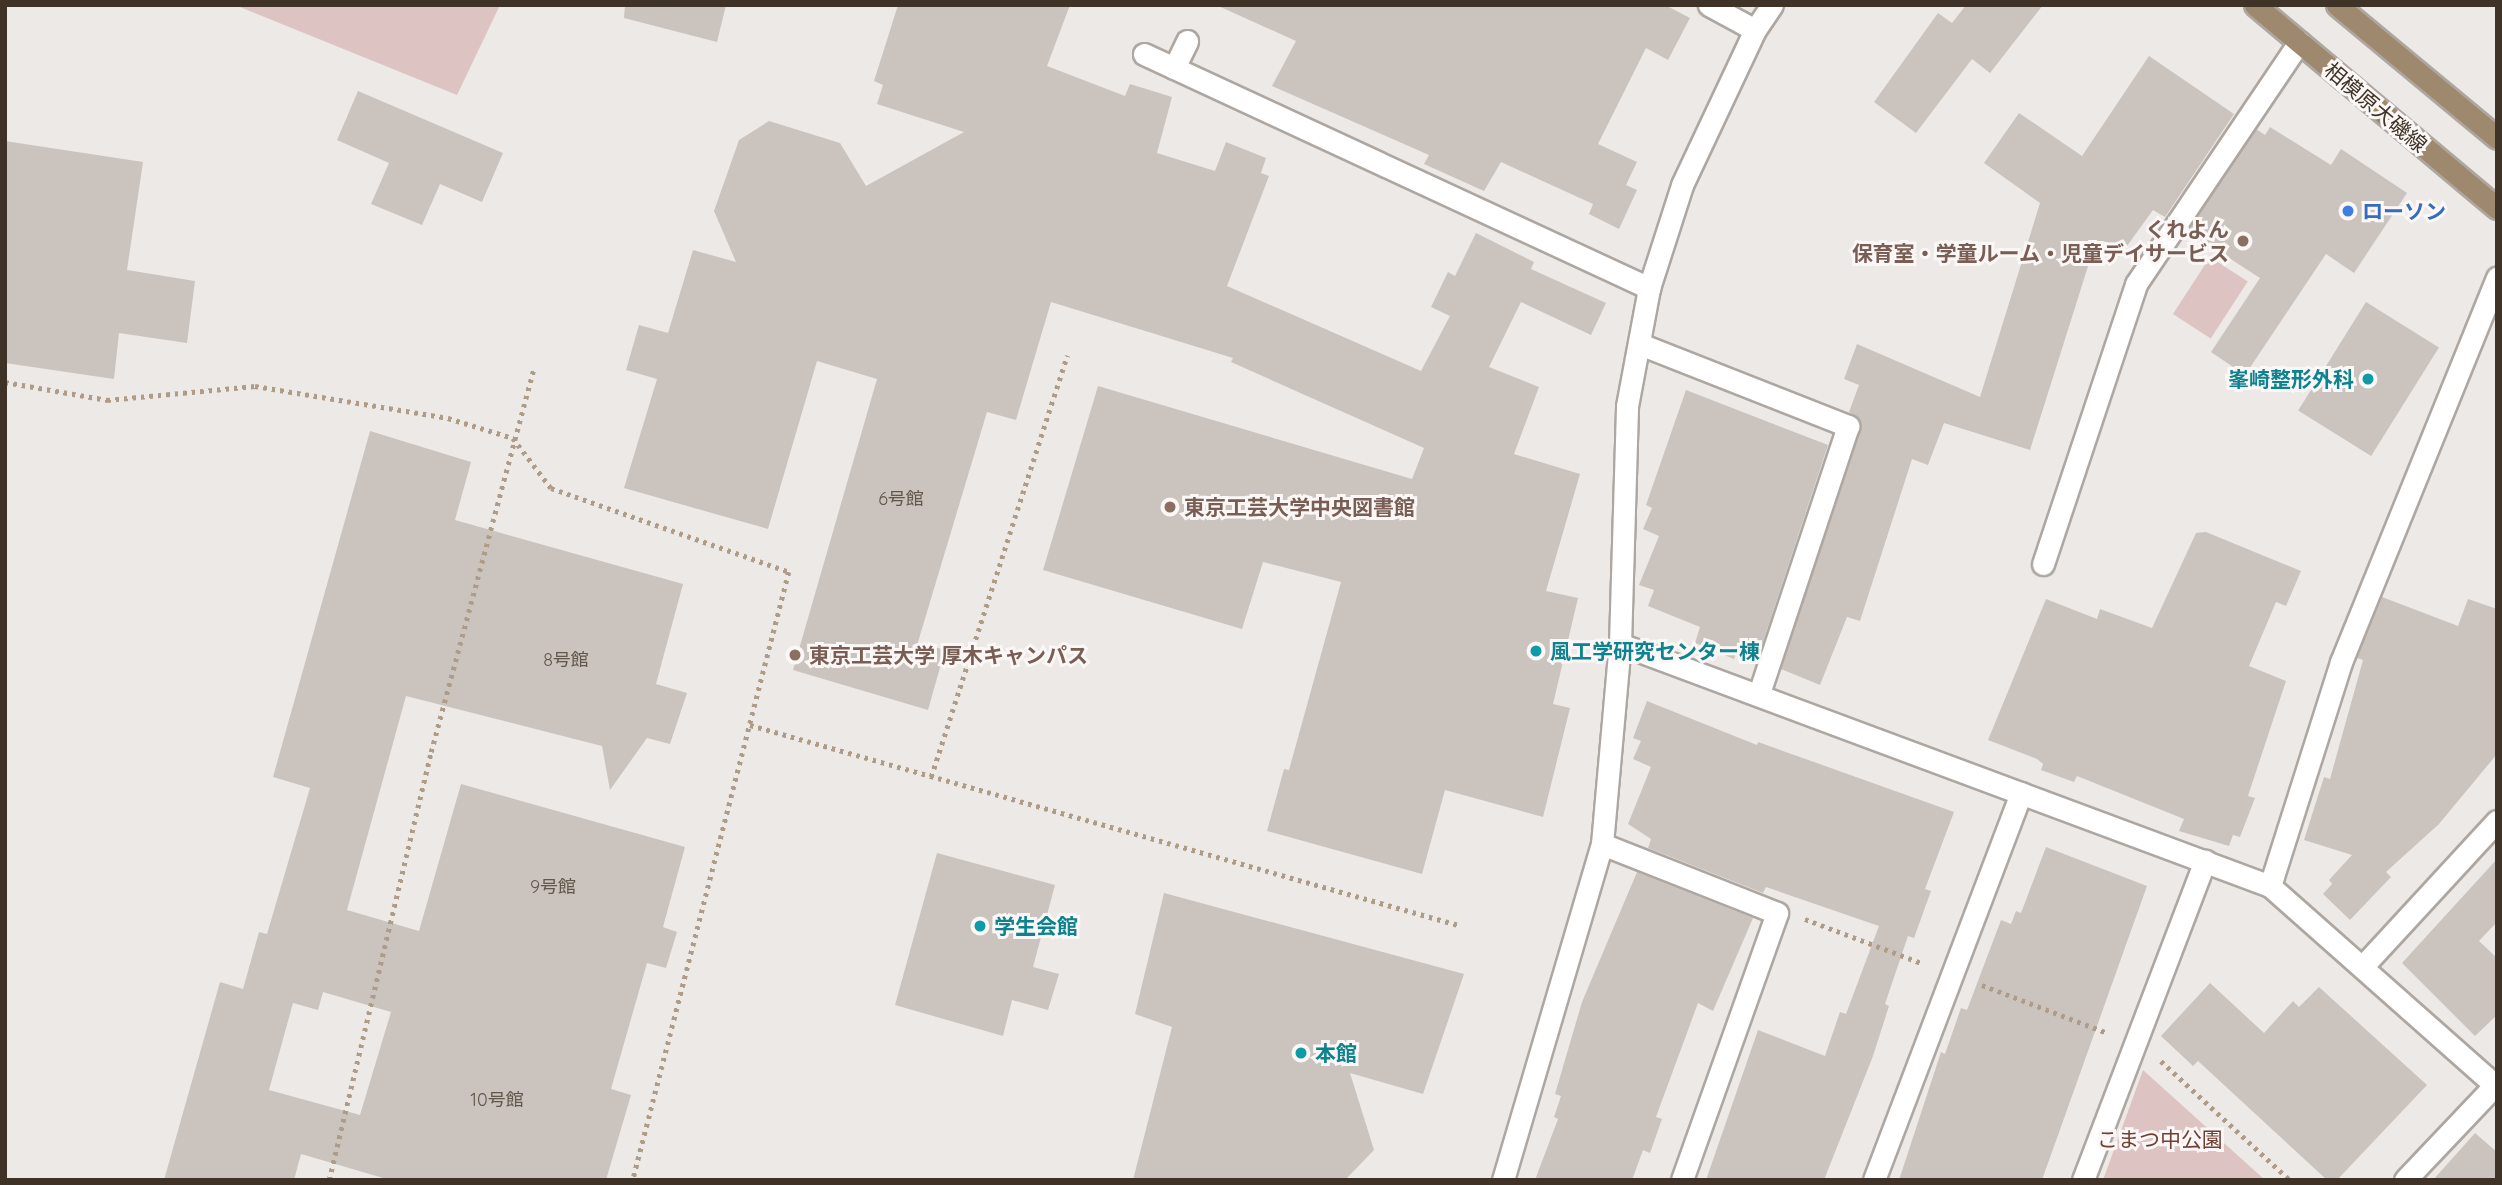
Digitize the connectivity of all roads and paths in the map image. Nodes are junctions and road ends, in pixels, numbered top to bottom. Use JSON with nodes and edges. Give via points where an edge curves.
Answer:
{"nodes":[{"id":1,"x":1709,"y":5,"type":"edge"},
{"id":2,"x":1772,"y":5,"type":"edge"},
{"id":3,"x":2255,"y":5,"type":"edge"},
{"id":4,"x":2337,"y":5,"type":"edge"},
{"id":5,"x":1755,"y":30,"type":"junction"},
{"id":6,"x":1187,"y":41,"type":"dead end"},
{"id":7,"x":2299,"y":42,"type":"junction"},
{"id":8,"x":1144,"y":54,"type":"dead end"},
{"id":9,"x":1174,"y":68,"type":"junction"},
{"id":10,"x":2497,"y":138,"type":"edge"},
{"id":11,"x":2497,"y":208,"type":"edge"},
{"id":12,"x":2497,"y":277,"type":"edge"},
{"id":13,"x":1649,"y":288,"type":"junction"},
{"id":14,"x":1640,"y":344,"type":"junction"},
{"id":15,"x":1067,"y":355,"type":"dead end"},
{"id":16,"x":534,"y":368,"type":"dead end"},
{"id":17,"x":5,"y":382,"type":"edge"},
{"id":18,"x":513,"y":438,"type":"junction"},
{"id":19,"x":2043,"y":564,"type":"dead end"},
{"id":20,"x":1620,"y":644,"type":"junction"},
{"id":21,"x":1759,"y":694,"type":"junction"},
{"id":22,"x":750,"y":725,"type":"junction"},
{"id":23,"x":931,"y":777,"type":"junction"},
{"id":24,"x":2021,"y":793,"type":"junction"},
{"id":25,"x":2497,"y":821,"type":"edge"},
{"id":26,"x":1602,"y":844,"type":"junction"},
{"id":27,"x":2205,"y":860,"type":"junction"},
{"id":28,"x":2270,"y":886,"type":"junction"},
{"id":29,"x":1777,"y":913,"type":"junction"},
{"id":30,"x":1458,"y":925,"type":"dead end"},
{"id":31,"x":2364,"y":965,"type":"junction"},
{"id":32,"x":1953,"y":974,"type":"junction"},
{"id":33,"x":2133,"y":1042,"type":"junction"},
{"id":34,"x":2496,"y":1085,"type":"edge"},
{"id":35,"x":329,"y":1180,"type":"edge"},
{"id":36,"x":633,"y":1180,"type":"edge"},
{"id":37,"x":1503,"y":1180,"type":"edge"},
{"id":38,"x":1682,"y":1180,"type":"edge"},
{"id":39,"x":1874,"y":1180,"type":"edge"},
{"id":40,"x":2084,"y":1180,"type":"edge"},
{"id":41,"x":2290,"y":1180,"type":"edge"},
{"id":42,"x":2405,"y":1180,"type":"edge"}],
"edges":[{"from":1,"to":5,"type":"street"},
{"from":2,"to":5,"type":"street"},
{"from":3,"to":7,"type":"main road","name":"相模原大磯線"},
{"from":4,"to":10,"type":"main road"},
{"from":5,"to":13,"type":"street","via":[[1682,185]]},
{"from":6,"to":9,"type":"street"},
{"from":7,"to":11,"type":"main road","name":"相模原大磯線"},
{"from":7,"to":19,"type":"street","via":[[2136,284]]},
{"from":8,"to":9,"type":"street"},
{"from":9,"to":13,"type":"street"},
{"from":12,"to":28,"type":"street","via":[[2341,662]]},
{"from":13,"to":14,"type":"street"},
{"from":14,"to":20,"type":"street","via":[[1627,406]]},
{"from":14,"to":21,"type":"street","via":[[1848,426]]},
{"from":15,"to":23,"type":"path"},
{"from":16,"to":18,"type":"path"},
{"from":17,"to":18,"type":"path","via":[[107,400],[255,386],[448,418]]},
{"from":18,"to":22,"type":"path","via":[[551,488],[789,572]]},
{"from":18,"to":35,"type":"path","via":[[431,752]]},
{"from":20,"to":21,"type":"street"},
{"from":20,"to":26,"type":"street"},
{"from":21,"to":24,"type":"street"},
{"from":22,"to":23,"type":"path"},
{"from":22,"to":36,"type":"path"},
{"from":23,"to":30,"type":"path"},
{"from":24,"to":27,"type":"street"},
{"from":24,"to":32,"type":"street"},
{"from":25,"to":31,"type":"street"},
{"from":26,"to":29,"type":"street"},
{"from":26,"to":37,"type":"street"},
{"from":27,"to":28,"type":"street"},
{"from":27,"to":33,"type":"street"},
{"from":28,"to":31,"type":"street"},
{"from":29,"to":32,"type":"path"},
{"from":29,"to":38,"type":"street"},
{"from":31,"to":34,"type":"street"},
{"from":32,"to":33,"type":"path"},
{"from":32,"to":39,"type":"street"},
{"from":33,"to":40,"type":"street"},
{"from":33,"to":41,"type":"path","via":[[2149,1050]]},
{"from":34,"to":42,"type":"street"}]}
